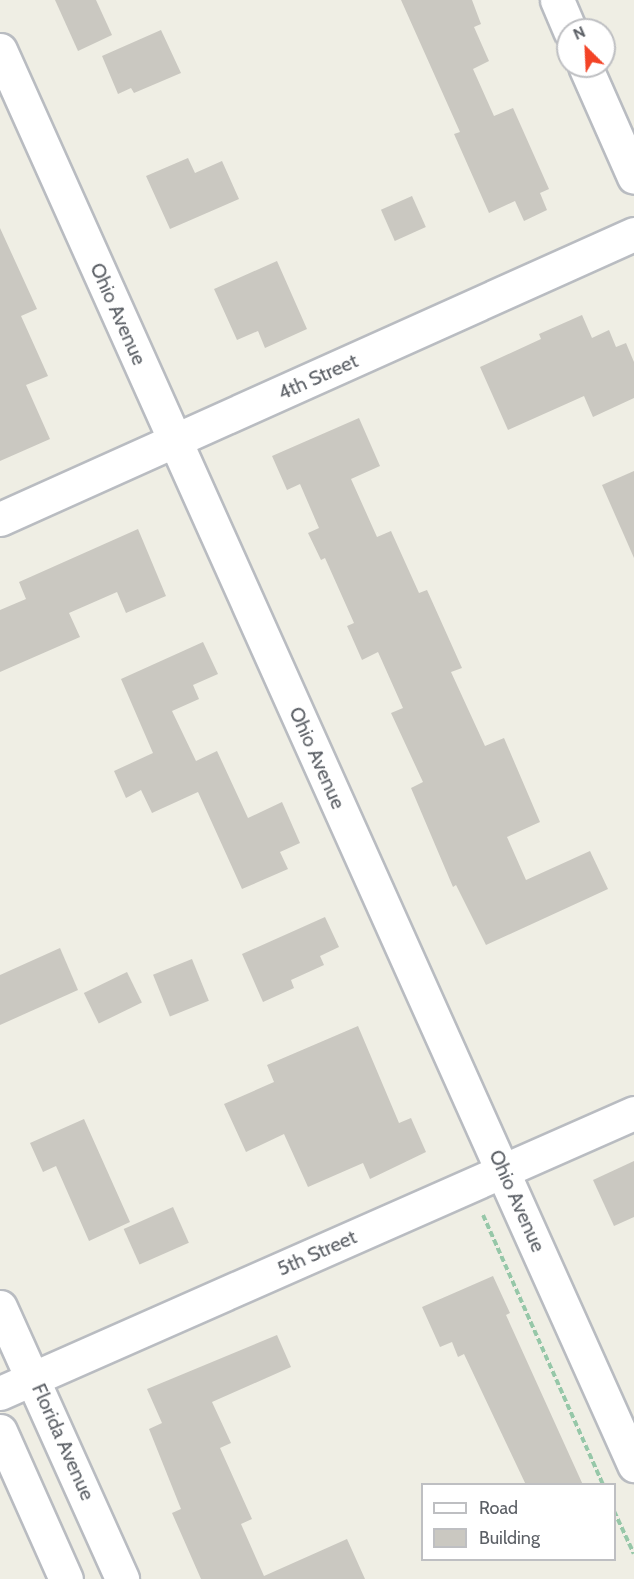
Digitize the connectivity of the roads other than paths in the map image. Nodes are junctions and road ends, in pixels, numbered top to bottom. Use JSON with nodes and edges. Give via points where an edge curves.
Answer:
{"nodes":[{"id":1,"x":556,"y":0,"type":"edge"},
{"id":2,"x":564,"y":18,"type":"edge"},
{"id":3,"x":0,"y":50,"type":"edge"},
{"id":4,"x":590,"y":78,"type":"edge"},
{"id":5,"x":634,"y":177,"type":"edge"},
{"id":6,"x":634,"y":234,"type":"edge"},
{"id":7,"x":175,"y":442,"type":"junction"},
{"id":8,"x":0,"y":519,"type":"edge"},
{"id":9,"x":634,"y":1113,"type":"edge"},
{"id":10,"x":504,"y":1170,"type":"junction"},
{"id":11,"x":0,"y":1306,"type":"edge"},
{"id":12,"x":34,"y":1377,"type":"junction"},
{"id":13,"x":0,"y":1393,"type":"edge"},
{"id":14,"x":0,"y":1431,"type":"edge"},
{"id":15,"x":634,"y":1465,"type":"edge"},
{"id":16,"x":66,"y":1579,"type":"edge"},
{"id":17,"x":122,"y":1579,"type":"edge"}],
"edges":[{"from":1,"to":2,"type":"street"},
{"from":3,"to":7,"type":"street","name":"Ohio Avenue"},
{"from":4,"to":5,"type":"street"},
{"from":6,"to":7,"type":"street","name":"4th Street"},
{"from":7,"to":8,"type":"street","name":"4th Street"},
{"from":7,"to":10,"type":"street","name":"Ohio Avenue"},
{"from":9,"to":10,"type":"street","name":"5th Street"},
{"from":10,"to":12,"type":"street","name":"5th Street"},
{"from":10,"to":15,"type":"street","name":"Ohio Avenue"},
{"from":11,"to":12,"type":"street","name":"Florida Avenue"},
{"from":12,"to":13,"type":"street","name":"5th Street"},
{"from":12,"to":17,"type":"street","name":"Florida Avenue"},
{"from":14,"to":16,"type":"street"}]}
